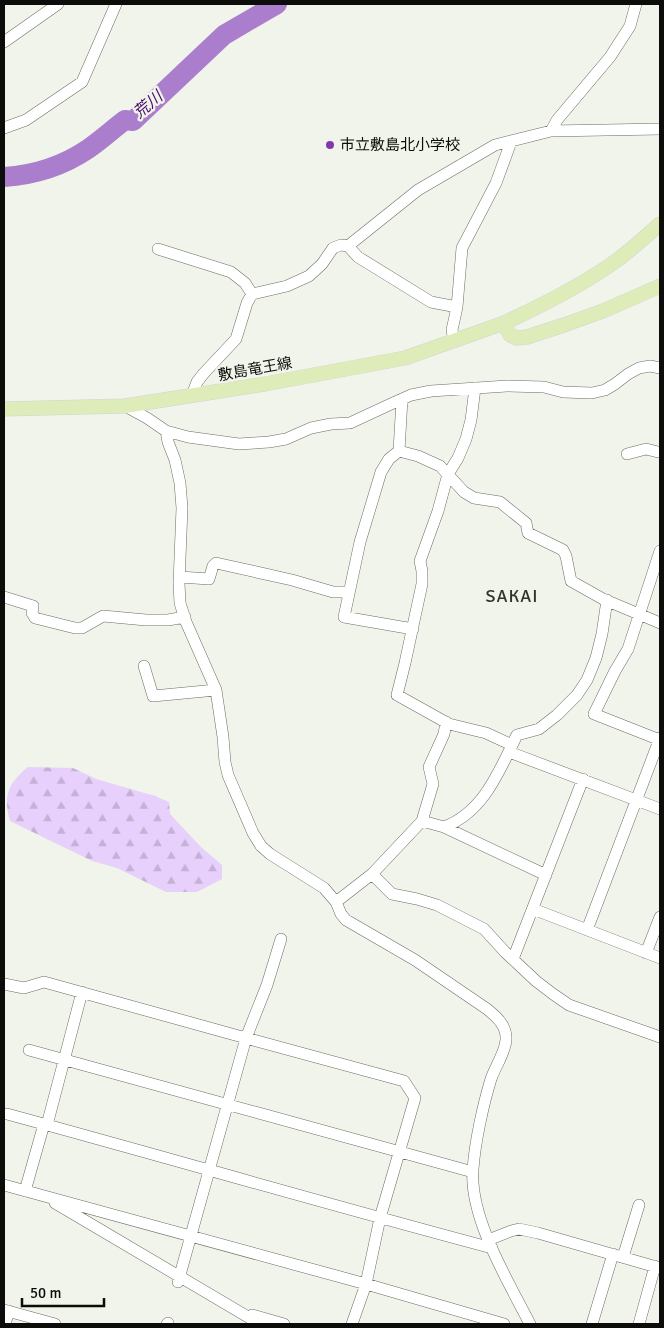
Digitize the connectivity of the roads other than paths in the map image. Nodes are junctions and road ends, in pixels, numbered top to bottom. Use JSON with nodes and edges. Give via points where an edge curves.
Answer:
{"nodes":[{"id":1,"x":58,"y":4,"type":"edge"},
{"id":2,"x":636,"y":4,"type":"edge"},
{"id":3,"x":112,"y":5,"type":"edge"},
{"id":4,"x":4,"y":42,"type":"edge"},
{"id":5,"x":4,"y":128,"type":"edge"},
{"id":6,"x":660,"y":130,"type":"edge"},
{"id":7,"x":550,"y":131,"type":"junction"},
{"id":8,"x":511,"y":142,"type":"junction"},
{"id":9,"x":660,"y":224,"type":"edge"},
{"id":10,"x":348,"y":246,"type":"junction"},
{"id":11,"x":158,"y":249,"type":"dead end"},
{"id":12,"x":660,"y":286,"type":"edge"},
{"id":13,"x":252,"y":294,"type":"junction"},
{"id":14,"x":457,"y":307,"type":"junction"},
{"id":15,"x":504,"y":323,"type":"junction"},
{"id":16,"x":454,"y":341,"type":"junction"},
{"id":17,"x":660,"y":368,"type":"edge"},
{"id":18,"x":475,"y":388,"type":"junction"},
{"id":19,"x":192,"y":396,"type":"junction"},
{"id":20,"x":402,"y":399,"type":"junction"},
{"id":21,"x":125,"y":406,"type":"junction"},
{"id":22,"x":4,"y":409,"type":"edge"},
{"id":23,"x":166,"y":431,"type":"junction"},
{"id":24,"x":660,"y":449,"type":"edge"},
{"id":25,"x":399,"y":451,"type":"junction"},
{"id":26,"x":627,"y":454,"type":"dead end"},
{"id":27,"x":448,"y":474,"type":"junction"},
{"id":28,"x":660,"y":551,"type":"edge"},
{"id":29,"x":180,"y":576,"type":"junction"},
{"id":30,"x":349,"y":592,"type":"junction"},
{"id":31,"x":4,"y":597,"type":"edge"},
{"id":32,"x":606,"y":600,"type":"junction"},
{"id":33,"x":639,"y":614,"type":"junction"},
{"id":34,"x":185,"y":617,"type":"junction"},
{"id":35,"x":660,"y":623,"type":"edge"},
{"id":36,"x":412,"y":629,"type":"junction"},
{"id":37,"x":144,"y":666,"type":"dead end"},
{"id":38,"x":216,"y":690,"type":"junction"},
{"id":39,"x":446,"y":722,"type":"junction"},
{"id":40,"x":660,"y":739,"type":"edge"},
{"id":41,"x":510,"y":748,"type":"junction"},
{"id":42,"x":583,"y":779,"type":"junction"},
{"id":43,"x":637,"y":800,"type":"junction"},
{"id":44,"x":660,"y":809,"type":"edge"},
{"id":45,"x":422,"y":821,"type":"junction"},
{"id":46,"x":444,"y":827,"type":"junction"},
{"id":47,"x":372,"y":874,"type":"junction"},
{"id":48,"x":546,"y":875,"type":"junction"},
{"id":49,"x":336,"y":902,"type":"junction"},
{"id":50,"x":533,"y":909,"type":"junction"},
{"id":51,"x":660,"y":917,"type":"edge"},
{"id":52,"x":586,"y":930,"type":"junction"},
{"id":53,"x":281,"y":938,"type":"dead end"},
{"id":54,"x":646,"y":953,"type":"junction"},
{"id":55,"x":660,"y":958,"type":"edge"},
{"id":56,"x":513,"y":959,"type":"junction"},
{"id":57,"x":4,"y":984,"type":"edge"},
{"id":58,"x":82,"y":992,"type":"junction"},
{"id":59,"x":660,"y":1037,"type":"edge"},
{"id":60,"x":246,"y":1038,"type":"junction"},
{"id":61,"x":29,"y":1050,"type":"dead end"},
{"id":62,"x":65,"y":1060,"type":"junction"},
{"id":63,"x":227,"y":1105,"type":"junction"},
{"id":64,"x":7,"y":1114,"type":"dead end"},
{"id":65,"x":46,"y":1125,"type":"junction"},
{"id":66,"x":399,"y":1152,"type":"junction"},
{"id":67,"x":209,"y":1169,"type":"junction"},
{"id":68,"x":473,"y":1172,"type":"junction"},
{"id":69,"x":4,"y":1185,"type":"edge"},
{"id":70,"x":25,"y":1191,"type":"junction"},
{"id":71,"x":41,"y":1195,"type":"junction"},
{"id":72,"x":639,"y":1205,"type":"dead end"},
{"id":73,"x":380,"y":1218,"type":"junction"},
{"id":74,"x":190,"y":1236,"type":"junction"},
{"id":75,"x":490,"y":1244,"type":"junction"},
{"id":76,"x":618,"y":1256,"type":"junction"},
{"id":77,"x":658,"y":1267,"type":"edge"},
{"id":78,"x":179,"y":1280,"type":"junction"},
{"id":79,"x":366,"y":1284,"type":"junction"},
{"id":80,"x":6,"y":1310,"type":"edge"},
{"id":81,"x":234,"y":1310,"type":"junction"},
{"id":82,"x":492,"y":1323,"type":"edge"},
{"id":83,"x":5,"y":1324,"type":"edge"},
{"id":84,"x":55,"y":1324,"type":"edge"},
{"id":85,"x":260,"y":1324,"type":"edge"},
{"id":86,"x":284,"y":1324,"type":"edge"},
{"id":87,"x":352,"y":1324,"type":"edge"},
{"id":88,"x":504,"y":1324,"type":"edge"},
{"id":89,"x":530,"y":1324,"type":"edge"},
{"id":90,"x":592,"y":1324,"type":"edge"},
{"id":91,"x":639,"y":1324,"type":"edge"}],
"edges":[{"from":1,"to":4,"type":"street"},
{"from":2,"to":7,"type":"street","via":[[630,26],[610,57]]},
{"from":3,"to":5,"type":"street","via":[[82,82],[26,120]]},
{"from":6,"to":7,"type":"street"},
{"from":7,"to":8,"type":"street"},
{"from":8,"to":10,"type":"street","via":[[495,145],[418,190]]},
{"from":8,"to":14,"type":"street","via":[[496,183],[462,248]]},
{"from":9,"to":15,"type":"main road","name":"敷島竜王線","via":[[618,260],[592,277]]},
{"from":10,"to":13,"type":"street","via":[[333,248],[309,276],[287,286]]},
{"from":10,"to":14,"type":"street","via":[[358,257],[431,302]]},
{"from":11,"to":13,"type":"street","via":[[231,272],[245,283]]},
{"from":12,"to":15,"type":"main road","via":[[564,326],[527,337],[510,335]]},
{"from":13,"to":19,"type":"street","via":[[236,339],[197,382]]},
{"from":14,"to":16,"type":"street","via":[[452,330]]},
{"from":15,"to":16,"type":"main road","name":"敷島竜王線"},
{"from":16,"to":19,"type":"main road","name":"敷島竜王線","via":[[406,358]]},
{"from":17,"to":18,"type":"street","via":[[639,368],[605,390],[592,393],[544,387]]},
{"from":18,"to":20,"type":"street","via":[[431,391]]},
{"from":18,"to":27,"type":"street","via":[[466,438]]},
{"from":19,"to":21,"type":"main road","name":"敷島竜王線"},
{"from":20,"to":23,"type":"street","via":[[350,423],[311,428],[286,439],[269,442],[239,444]]},
{"from":20,"to":25,"type":"street"},
{"from":21,"to":22,"type":"main road","name":"敷島竜王線"},
{"from":21,"to":23,"type":"street"},
{"from":23,"to":29,"type":"street","via":[[180,484]]},
{"from":24,"to":26,"type":"street"},
{"from":25,"to":27,"type":"street","via":[[440,466]]},
{"from":25,"to":30,"type":"street","via":[[381,472]]},
{"from":27,"to":32,"type":"street","via":[[464,492],[474,498],[500,502],[526,523],[528,533],[563,550],[571,581]]},
{"from":27,"to":36,"type":"street","via":[[420,561],[422,584]]},
{"from":28,"to":33,"type":"street"},
{"from":29,"to":30,"type":"street","via":[[209,579],[216,563],[333,592]]},
{"from":29,"to":34,"type":"street","via":[[180,603]]},
{"from":30,"to":36,"type":"street","via":[[344,617]]},
{"from":31,"to":34,"type":"street","via":[[33,606],[35,618],[75,628],[82,628],[103,616],[146,620]]},
{"from":32,"to":33,"type":"street"},
{"from":32,"to":41,"type":"street","via":[[602,634],[587,680],[557,715],[539,729],[517,735]]},
{"from":33,"to":35,"type":"street"},
{"from":33,"to":40,"type":"street","via":[[628,649],[594,714]]},
{"from":34,"to":38,"type":"street"},
{"from":36,"to":39,"type":"street","via":[[397,696]]},
{"from":37,"to":38,"type":"street","via":[[153,696]]},
{"from":38,"to":49,"type":"street","via":[[228,775],[260,846],[324,888]]},
{"from":39,"to":41,"type":"street","via":[[486,733]]},
{"from":39,"to":45,"type":"street","via":[[429,767],[433,784]]},
{"from":40,"to":43,"type":"street"},
{"from":41,"to":42,"type":"street"},
{"from":41,"to":46,"type":"street","via":[[483,798],[462,819]]},
{"from":42,"to":43,"type":"street"},
{"from":42,"to":48,"type":"street"},
{"from":43,"to":44,"type":"street"},
{"from":43,"to":52,"type":"street"},
{"from":45,"to":46,"type":"street"},
{"from":45,"to":47,"type":"street"},
{"from":46,"to":48,"type":"street"},
{"from":47,"to":49,"type":"street"},
{"from":47,"to":56,"type":"street","via":[[392,894],[437,905],[484,929]]},
{"from":48,"to":50,"type":"street"},
{"from":49,"to":68,"type":"street","via":[[346,920],[415,960],[498,1018],[505,1030],[506,1041],[491,1079],[480,1124]]},
{"from":50,"to":52,"type":"street"},
{"from":50,"to":56,"type":"street"},
{"from":51,"to":54,"type":"street"},
{"from":52,"to":54,"type":"street"},
{"from":53,"to":60,"type":"street"},
{"from":54,"to":55,"type":"street"},
{"from":56,"to":59,"type":"street","via":[[569,1005]]},
{"from":57,"to":58,"type":"street","via":[[24,988],[44,982]]},
{"from":58,"to":60,"type":"street"},
{"from":58,"to":62,"type":"street"},
{"from":60,"to":63,"type":"street"},
{"from":60,"to":66,"type":"street","via":[[404,1081],[415,1098]]},
{"from":61,"to":62,"type":"street"},
{"from":62,"to":63,"type":"street"},
{"from":62,"to":65,"type":"street"},
{"from":63,"to":66,"type":"street"},
{"from":63,"to":67,"type":"street"},
{"from":64,"to":65,"type":"street"},
{"from":65,"to":67,"type":"street"},
{"from":65,"to":70,"type":"street"},
{"from":66,"to":68,"type":"street"},
{"from":66,"to":73,"type":"street"},
{"from":67,"to":73,"type":"street"},
{"from":67,"to":74,"type":"street"},
{"from":68,"to":75,"type":"street","via":[[474,1197]]},
{"from":69,"to":70,"type":"street"},
{"from":70,"to":71,"type":"street"},
{"from":71,"to":74,"type":"street"},
{"from":71,"to":78,"type":"street"},
{"from":72,"to":76,"type":"street"},
{"from":73,"to":75,"type":"street"},
{"from":73,"to":79,"type":"street"},
{"from":74,"to":78,"type":"street"},
{"from":74,"to":79,"type":"street"},
{"from":75,"to":76,"type":"street","via":[[511,1231],[519,1230]]},
{"from":75,"to":89,"type":"street"},
{"from":76,"to":77,"type":"street"},
{"from":76,"to":90,"type":"street"},
{"from":77,"to":91,"type":"street"},
{"from":78,"to":81,"type":"street"},
{"from":79,"to":82,"type":"street"},
{"from":79,"to":87,"type":"street"},
{"from":80,"to":83,"type":"street"},
{"from":80,"to":84,"type":"street"},
{"from":81,"to":85,"type":"street"},
{"from":81,"to":86,"type":"street"},
{"from":82,"to":88,"type":"street"}]}
